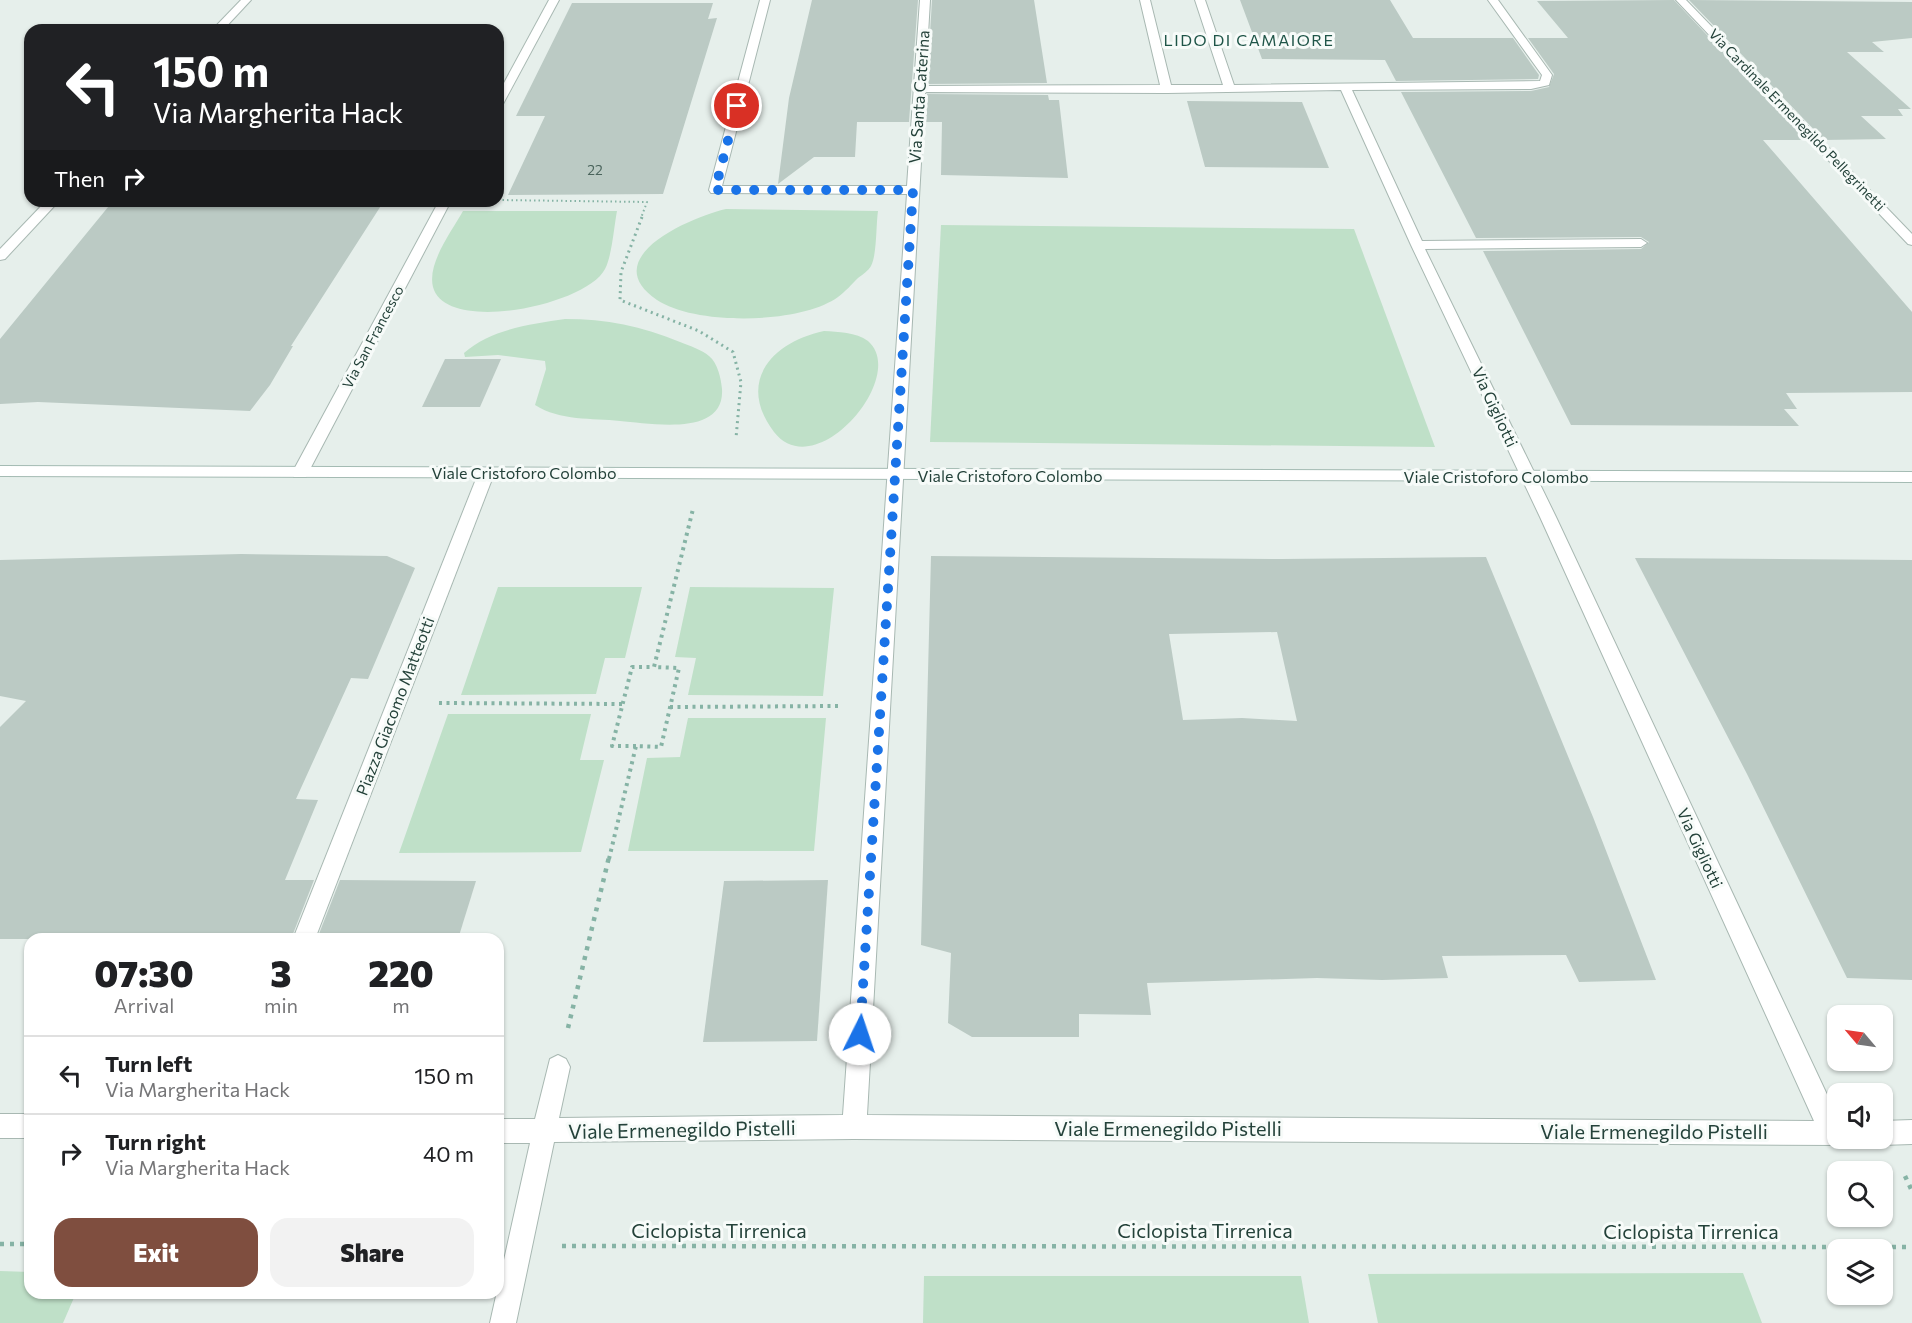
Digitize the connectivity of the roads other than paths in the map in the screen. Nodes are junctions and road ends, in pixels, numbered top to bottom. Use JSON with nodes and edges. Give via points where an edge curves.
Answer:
{"nodes":[{"id":1,"x":246,"y":0,"type":"edge"},
{"id":2,"x":554,"y":0,"type":"edge"},
{"id":3,"x":765,"y":0,"type":"edge"},
{"id":4,"x":925,"y":0,"type":"edge"},
{"id":5,"x":1144,"y":0,"type":"edge"},
{"id":6,"x":1200,"y":0,"type":"edge"},
{"id":7,"x":1493,"y":0,"type":"edge"},
{"id":8,"x":1682,"y":0,"type":"edge"},
{"id":9,"x":223,"y":24,"type":"edge"},
{"id":10,"x":1345,"y":86,"type":"junction"},
{"id":11,"x":1229,"y":87,"type":"junction"},
{"id":12,"x":919,"y":89,"type":"junction"},
{"id":13,"x":1167,"y":90,"type":"junction"},
{"id":14,"x":504,"y":93,"type":"edge"},
{"id":15,"x":913,"y":190,"type":"junction"},
{"id":16,"x":47,"y":207,"type":"edge"},
{"id":17,"x":442,"y":207,"type":"edge"},
{"id":18,"x":1912,"y":241,"type":"edge"},
{"id":19,"x":1641,"y":243,"type":"dead end"},
{"id":20,"x":1416,"y":245,"type":"junction"},
{"id":21,"x":0,"y":256,"type":"edge"},
{"id":22,"x":0,"y":471,"type":"edge"},
{"id":23,"x":300,"y":473,"type":"junction"},
{"id":24,"x":486,"y":474,"type":"junction"},
{"id":25,"x":894,"y":475,"type":"junction"},
{"id":26,"x":1527,"y":477,"type":"junction"},
{"id":27,"x":1912,"y":477,"type":"edge"},
{"id":28,"x":306,"y":933,"type":"edge"},
{"id":29,"x":558,"y":1067,"type":"road end"},
{"id":30,"x":1827,"y":1116,"type":"edge"},
{"id":31,"x":0,"y":1126,"type":"edge"},
{"id":32,"x":24,"y":1126,"type":"edge"},
{"id":33,"x":854,"y":1127,"type":"junction"},
{"id":34,"x":504,"y":1131,"type":"edge"},
{"id":35,"x":546,"y":1131,"type":"junction"},
{"id":36,"x":1893,"y":1132,"type":"edge"},
{"id":37,"x":1912,"y":1132,"type":"edge"},
{"id":38,"x":1827,"y":1133,"type":"edge"},
{"id":39,"x":503,"y":1323,"type":"edge"}],
"edges":[{"from":1,"to":9,"type":"street"},
{"from":2,"to":14,"type":"street"},
{"from":3,"to":15,"type":"street","via":[[715,190]]},
{"from":4,"to":12,"type":"street","name":"Via Santa Caterina"},
{"from":5,"to":13,"type":"street"},
{"from":6,"to":11,"type":"street"},
{"from":7,"to":10,"type":"street","via":[[1547,75],[1545,83]]},
{"from":8,"to":18,"type":"street","name":"Via Cardinale Ermenegildo Pellegrinetti"},
{"from":10,"to":11,"type":"street"},
{"from":10,"to":20,"type":"street","name":"Via Gigliotti"},
{"from":11,"to":13,"type":"street"},
{"from":12,"to":13,"type":"street"},
{"from":12,"to":15,"type":"street","name":"Via Santa Caterina"},
{"from":15,"to":25,"type":"street","name":"Via Santa Caterina"},
{"from":16,"to":21,"type":"street"},
{"from":17,"to":23,"type":"street","name":"Via San Francesco"},
{"from":19,"to":20,"type":"street"},
{"from":20,"to":26,"type":"street","name":"Via Gigliotti"},
{"from":22,"to":23,"type":"street","name":"Viale Cristoforo Colombo"},
{"from":23,"to":24,"type":"street","name":"Viale Cristoforo Colombo"},
{"from":24,"to":25,"type":"street","name":"Viale Cristoforo Colombo"},
{"from":24,"to":28,"type":"street","name":"Piazza Giacomo Matteotti"},
{"from":25,"to":26,"type":"street","name":"Viale Cristoforo Colombo"},
{"from":25,"to":33,"type":"street","name":"Via Santa Caterina"},
{"from":26,"to":27,"type":"street","name":"Viale Cristoforo Colombo"},
{"from":26,"to":30,"type":"street","name":"Via Gigliotti"},
{"from":29,"to":35,"type":"street"},
{"from":31,"to":32,"type":"street"},
{"from":33,"to":35,"type":"street","name":"Viale Ermenegildo Pistelli"},
{"from":33,"to":38,"type":"street","name":"Viale Ermenegildo Pistelli"},
{"from":34,"to":35,"type":"street","name":"Viale Ermenegildo Pistelli"},
{"from":35,"to":39,"type":"street"},
{"from":36,"to":37,"type":"street"}]}
